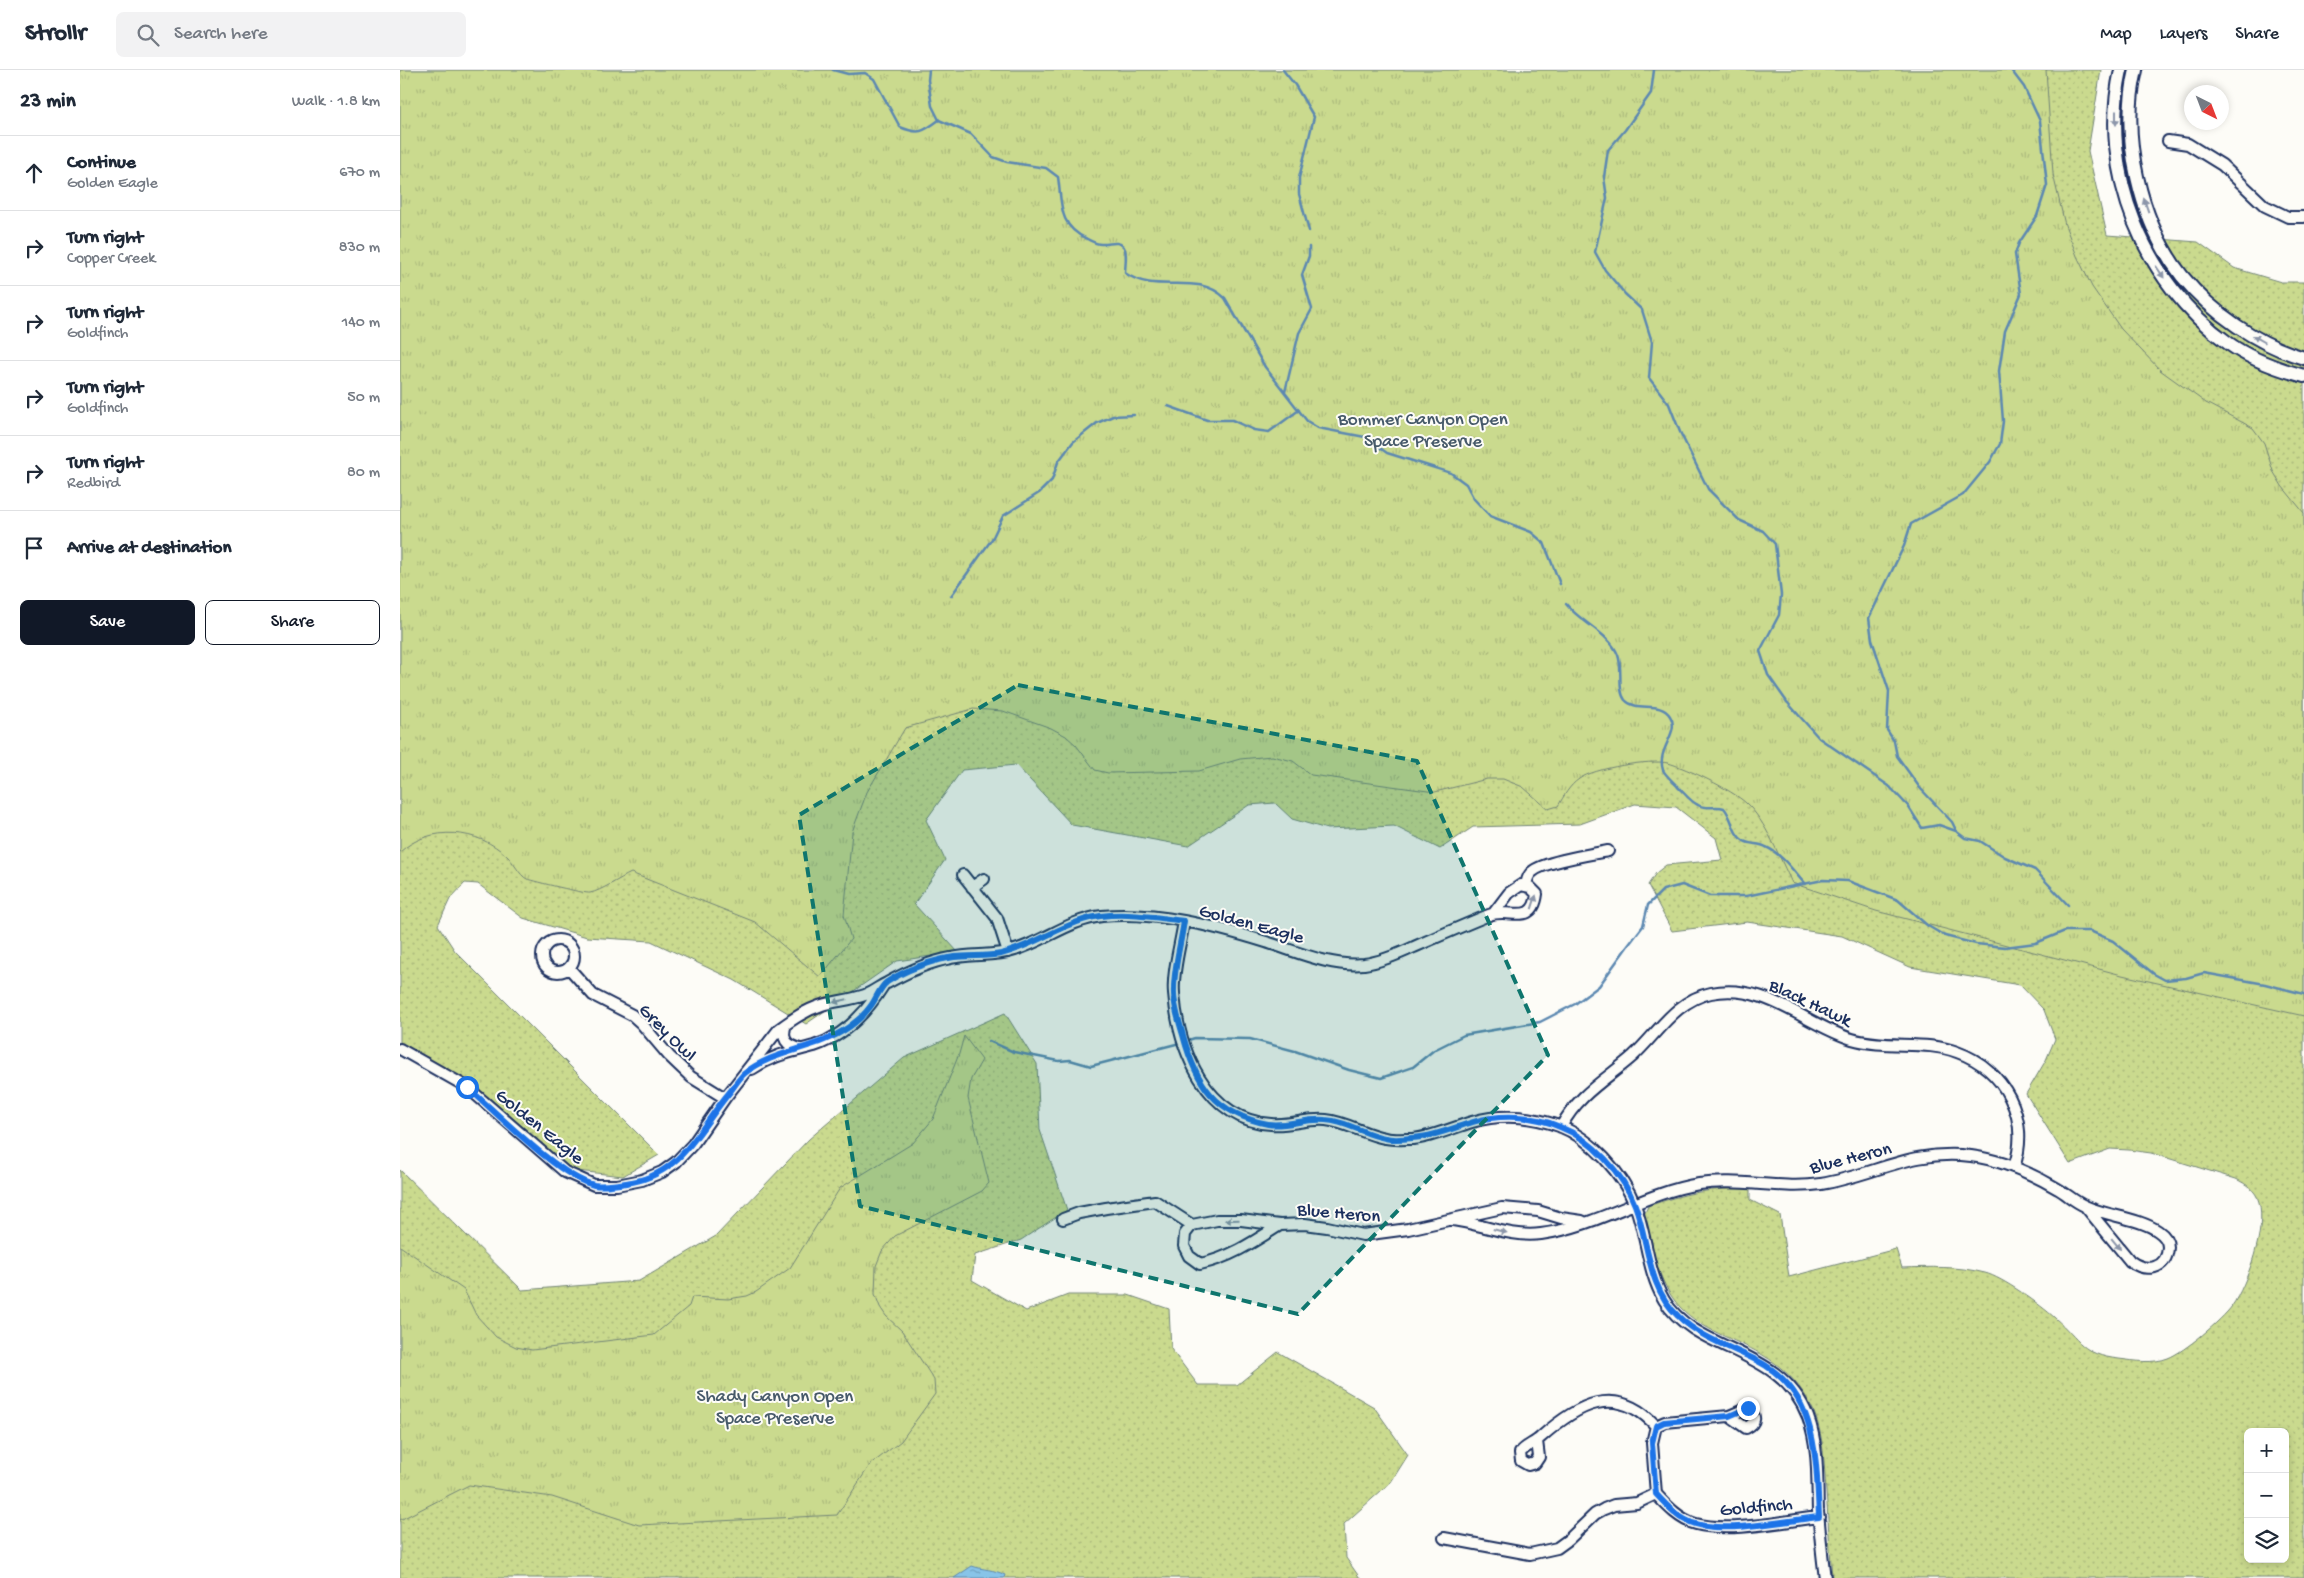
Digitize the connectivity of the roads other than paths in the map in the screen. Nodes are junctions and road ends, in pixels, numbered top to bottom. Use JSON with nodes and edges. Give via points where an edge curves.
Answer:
{"nodes":[{"id":1,"x":2120,"y":70,"type":"edge"},
{"id":2,"x":2136,"y":70,"type":"edge"},
{"id":3,"x":2168,"y":141,"type":"dead end"},
{"id":4,"x":2304,"y":218,"type":"edge"},
{"id":5,"x":2304,"y":358,"type":"edge"},
{"id":6,"x":2304,"y":376,"type":"edge"},
{"id":7,"x":1608,"y":850,"type":"dead end"},
{"id":8,"x":962,"y":875,"type":"dead end"},
{"id":9,"x":984,"y":879,"type":"dead end"},
{"id":10,"x":1526,"y":886,"type":"junction"},
{"id":11,"x":972,"y":887,"type":"junction"},
{"id":12,"x":1492,"y":914,"type":"junction"},
{"id":13,"x":1184,"y":921,"type":"junction"},
{"id":14,"x":1008,"y":952,"type":"junction"},
{"id":15,"x":569,"y":968,"type":"dead end"},
{"id":16,"x":885,"y":983,"type":"junction"},
{"id":17,"x":786,"y":1024,"type":"junction"},
{"id":18,"x":400,"y":1049,"type":"edge"},
{"id":19,"x":802,"y":1049,"type":"junction"},
{"id":20,"x":744,"y":1074,"type":"junction"},
{"id":21,"x":725,"y":1098,"type":"junction"},
{"id":22,"x":1561,"y":1127,"type":"junction"},
{"id":23,"x":2014,"y":1167,"type":"junction"},
{"id":24,"x":1635,"y":1204,"type":"junction"},
{"id":25,"x":2085,"y":1206,"type":"junction"},
{"id":26,"x":1063,"y":1219,"type":"dead end"},
{"id":27,"x":1453,"y":1220,"type":"junction"},
{"id":28,"x":1589,"y":1222,"type":"junction"},
{"id":29,"x":1192,"y":1225,"type":"junction"},
{"id":30,"x":1280,"y":1225,"type":"junction"},
{"id":31,"x":1729,"y":1416,"type":"dead end"},
{"id":32,"x":1656,"y":1426,"type":"junction"},
{"id":33,"x":1537,"y":1441,"type":"dead end"},
{"id":34,"x":1656,"y":1494,"type":"junction"},
{"id":35,"x":1819,"y":1517,"type":"junction"},
{"id":36,"x":1444,"y":1538,"type":"dead end"},
{"id":37,"x":1825,"y":1578,"type":"edge"}],
"edges":[{"from":1,"to":6,"type":"street","one_way":true,"via":[[2116,149],[2123,190],[2137,231],[2156,267],[2180,300],[2205,326],[2258,360]]},
{"from":5,"to":2,"type":"street","one_way":true,"via":[[2267,343],[2216,310],[2187,282],[2169,258],[2150,219],[2132,156],[2131,106]]},
{"from":3,"to":4,"type":"street","via":[[2188,144],[2222,165],[2265,206],[2288,217]]},
{"from":7,"to":10,"type":"street","via":[[1544,865],[1533,870]]},
{"from":8,"to":11,"type":"street"},
{"from":9,"to":11,"type":"street"},
{"from":10,"to":12,"type":"street","name":"Golden Eagle","via":[[1521,885],[1509,894]]},
{"from":12,"to":10,"type":"street","name":"Golden Eagle","one_way":true,"via":[[1531,911],[1537,894]]},
{"from":11,"to":14,"type":"street","via":[[996,918]]},
{"from":12,"to":13,"type":"street","name":"Golden Eagle","via":[[1367,964],[1330,962],[1247,936]]},
{"from":13,"to":14,"type":"street","name":"Golden Eagle","via":[[1142,916],[1086,919]]},
{"from":13,"to":22,"type":"street","via":[[1173,990],[1177,1016],[1196,1075],[1209,1093],[1229,1111],[1271,1124],[1326,1120],[1385,1138],[1430,1136],[1498,1116],[1530,1118]]},
{"from":14,"to":16,"type":"street","name":"Golden Eagle","via":[[954,957],[930,963]]},
{"from":15,"to":21,"type":"street","name":"Grey Owl","via":[[593,994],[641,1023],[691,1077]]},
{"from":16,"to":17,"type":"street","name":"Golden Eagle","one_way":true,"via":[[868,994],[821,1006]]},
{"from":16,"to":19,"type":"street","name":"Golden Eagle","via":[[870,1007],[851,1026],[831,1039]]},
{"from":17,"to":19,"type":"street","via":[[785,1040],[789,1046]]},
{"from":17,"to":20,"type":"street","name":"Golden Eagle"},
{"from":18,"to":21,"type":"street","name":"Golden Eagle","via":[[467,1087],[565,1172],[594,1185],[617,1185],[662,1172],[693,1144]]},
{"from":19,"to":20,"type":"street","name":"Golden Eagle","via":[[769,1058]]},
{"from":20,"to":21,"type":"street","name":"Golden Eagle"},
{"from":22,"to":23,"type":"street","name":"Black Hawk","via":[[1582,1096],[1635,1054],[1688,1001],[1710,993],[1734,990],[1770,998],[1850,1038],[1874,1044],[1956,1051],[1973,1060],[2006,1090],[2016,1110],[2020,1127],[2019,1152]]},
{"from":22,"to":24,"type":"street","via":[[1605,1158]]},
{"from":23,"to":24,"type":"street","name":"Blue Heron","via":[[1972,1156],[1921,1156],[1838,1181],[1819,1184],[1716,1182],[1675,1189]]},
{"from":23,"to":25,"type":"street","name":"Blue Heron","via":[[2029,1172]]},
{"from":24,"to":28,"type":"street","name":"Blue Heron"},
{"from":24,"to":35,"type":"street","via":[[1652,1272],[1664,1301],[1678,1317],[1704,1335],[1774,1372],[1801,1403],[1812,1431]]},
{"from":25,"to":25,"type":"street","name":"Blue Heron","one_way":true,"via":[[2138,1267],[2159,1266],[2165,1258],[2168,1244],[2159,1231]]},
{"from":26,"to":29,"type":"street","via":[[1106,1208],[1155,1201]]},
{"from":27,"to":28,"type":"street","name":"Blue Heron","via":[[1502,1208],[1516,1208]]},
{"from":27,"to":28,"type":"street","name":"Blue Heron","one_way":true,"via":[[1508,1233],[1540,1235]]},
{"from":27,"to":30,"type":"street","name":"Blue Heron","via":[[1363,1235],[1327,1226]]},
{"from":30,"to":29,"type":"street","name":"Blue Heron","one_way":true,"via":[[1240,1220]]},
{"from":29,"to":30,"type":"street","name":"Blue Heron","via":[[1185,1234],[1184,1246],[1189,1256],[1200,1264],[1241,1250]]},
{"from":31,"to":32,"type":"street","via":[[1664,1422]]},
{"from":32,"to":33,"type":"street","via":[[1628,1406],[1605,1401],[1567,1414]]},
{"from":32,"to":34,"type":"street","via":[[1652,1443]]},
{"from":34,"to":35,"type":"street","name":"Goldfinch","via":[[1682,1518],[1708,1526],[1731,1527]]},
{"from":34,"to":36,"type":"street","via":[[1637,1503],[1614,1505],[1595,1514],[1568,1540],[1544,1552],[1530,1554]]},
{"from":35,"to":37,"type":"street"}]}
